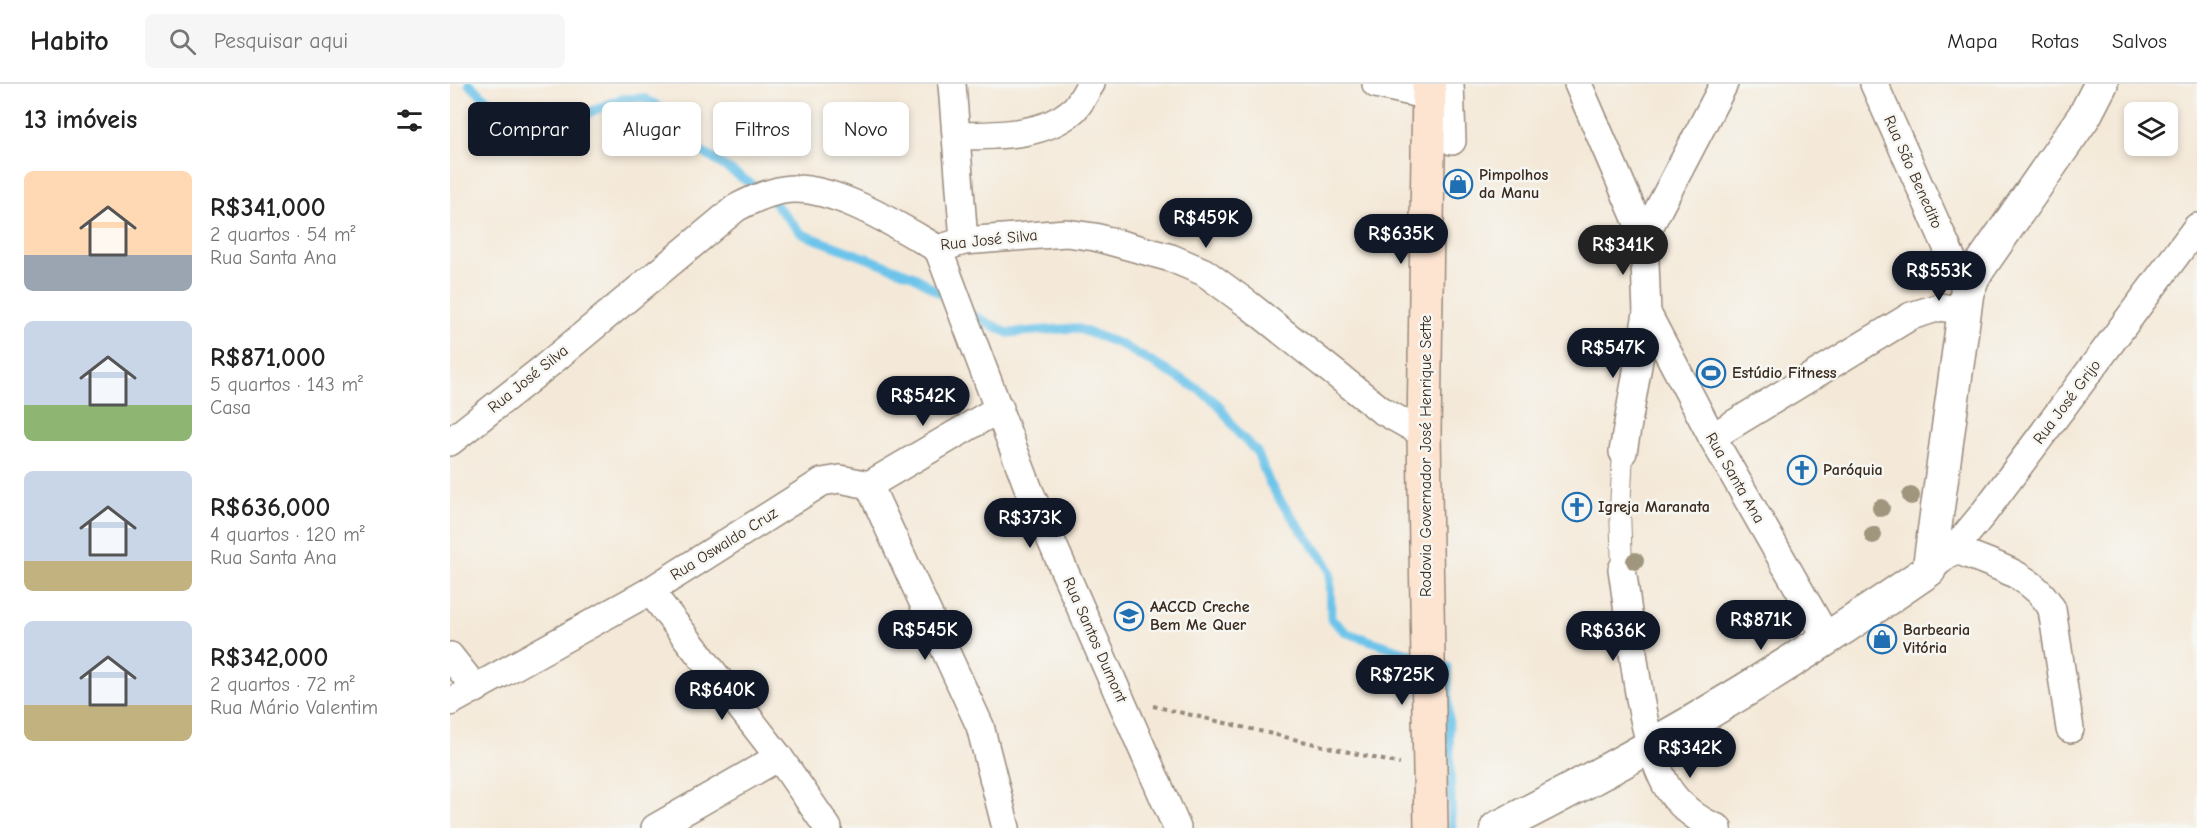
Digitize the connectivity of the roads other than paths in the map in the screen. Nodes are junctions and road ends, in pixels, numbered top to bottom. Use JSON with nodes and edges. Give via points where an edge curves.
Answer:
{"nodes":[{"id":1,"x":952,"y":84,"type":"edge"},
{"id":2,"x":1091,"y":84,"type":"edge"},
{"id":3,"x":1376,"y":84,"type":"edge"},
{"id":4,"x":1578,"y":84,"type":"edge"},
{"id":5,"x":1724,"y":84,"type":"edge"},
{"id":6,"x":1874,"y":84,"type":"edge"},
{"id":7,"x":2102,"y":84,"type":"edge"},
{"id":8,"x":1436,"y":88,"type":"edge"},
{"id":9,"x":958,"y":136,"type":"junction"},
{"id":10,"x":1452,"y":141,"type":"dead end"},
{"id":11,"x":2197,"y":227,"type":"edge"},
{"id":12,"x":1644,"y":237,"type":"junction"},
{"id":13,"x":964,"y":241,"type":"junction"},
{"id":14,"x":938,"y":249,"type":"junction"},
{"id":15,"x":1965,"y":302,"type":"junction"},
{"id":16,"x":1647,"y":313,"type":"junction"},
{"id":17,"x":1000,"y":408,"type":"junction"},
{"id":18,"x":1424,"y":434,"type":"junction"},
{"id":19,"x":1712,"y":438,"type":"junction"},
{"id":20,"x":450,"y":442,"type":"edge"},
{"id":21,"x":1623,"y":452,"type":"joint"},
{"id":22,"x":869,"y":485,"type":"junction"},
{"id":23,"x":1954,"y":549,"type":"junction"},
{"id":24,"x":1622,"y":569,"type":"joint"},
{"id":25,"x":1929,"y":570,"type":"junction"},
{"id":26,"x":650,"y":591,"type":"junction"},
{"id":27,"x":1828,"y":640,"type":"junction"},
{"id":28,"x":450,"y":656,"type":"edge"},
{"id":29,"x":476,"y":689,"type":"junction"},
{"id":30,"x":450,"y":702,"type":"edge"},
{"id":31,"x":2070,"y":729,"type":"dead end"},
{"id":32,"x":1651,"y":746,"type":"junction"},
{"id":33,"x":779,"y":757,"type":"junction"},
{"id":34,"x":1170,"y":826,"type":"edge"},
{"id":35,"x":655,"y":828,"type":"edge"},
{"id":36,"x":828,"y":828,"type":"edge"},
{"id":37,"x":1006,"y":828,"type":"edge"},
{"id":38,"x":1431,"y":828,"type":"edge"},
{"id":39,"x":1497,"y":828,"type":"edge"},
{"id":40,"x":1718,"y":828,"type":"edge"}],
"edges":[{"from":1,"to":9,"type":"street"},
{"from":2,"to":9,"type":"street","via":[[1073,111],[1046,126],[1007,134]]},
{"from":3,"to":8,"type":"street"},
{"from":4,"to":12,"type":"street","name":"Rua Santa Ana"},
{"from":5,"to":12,"type":"street"},
{"from":6,"to":15,"type":"street","name":"Rua São Benedito"},
{"from":7,"to":15,"type":"street","via":[[2085,115],[1974,275]]},
{"from":8,"to":10,"type":"street"},
{"from":8,"to":18,"type":"main road","name":"Rodovia Governador José Henrique Sette"},
{"from":9,"to":13,"type":"street"},
{"from":11,"to":23,"type":"street","name":"Rua José Grijo"},
{"from":12,"to":16,"type":"street","name":"Rua Santa Ana"},
{"from":13,"to":14,"type":"street","name":"Rua José Silva"},
{"from":13,"to":18,"type":"street","name":"Rua José Silva","via":[[1066,233],[1171,258],[1204,272],[1381,410]]},
{"from":14,"to":17,"type":"street","name":"Rua Santos Dumont"},
{"from":14,"to":20,"type":"street","name":"Rua José Silva","via":[[867,208],[814,192],[786,189],[760,196],[736,208]]},
{"from":15,"to":19,"type":"street","via":[[1911,316]]},
{"from":15,"to":25,"type":"street"},
{"from":16,"to":19,"type":"street","name":"Rua Santa Ana"},
{"from":16,"to":21,"type":"street","name":"Rua Santa Ana"},
{"from":17,"to":22,"type":"street"},
{"from":17,"to":34,"type":"street","name":"Rua Santos Dumont","via":[[1029,490]]},
{"from":18,"to":38,"type":"main road","name":"Rodovia Governador José Henrique Sette"},
{"from":19,"to":27,"type":"street","name":"Rua Santa Ana"},
{"from":21,"to":24,"type":"street","name":"Rua Santa Ana"},
{"from":22,"to":26,"type":"street","name":"Rua Oswaldo Cruz","via":[[840,478],[822,482]]},
{"from":22,"to":37,"type":"street","via":[[980,726]]},
{"from":23,"to":25,"type":"street","name":"Rua José Grijo"},
{"from":23,"to":31,"type":"street","via":[[2030,582],[2043,594],[2052,609]]},
{"from":24,"to":32,"type":"street","name":"Rua Santa Ana"},
{"from":25,"to":27,"type":"street"},
{"from":26,"to":29,"type":"street","name":"Rua Oswaldo Cruz"},
{"from":26,"to":33,"type":"street"},
{"from":27,"to":32,"type":"street"},
{"from":28,"to":29,"type":"street"},
{"from":29,"to":30,"type":"street","name":"Rua Oswaldo Cruz"},
{"from":32,"to":39,"type":"street"},
{"from":32,"to":40,"type":"street","name":"Rua Santa Ana","via":[[1667,786],[1686,809]]},
{"from":33,"to":35,"type":"street"},
{"from":33,"to":36,"type":"street"}]}
